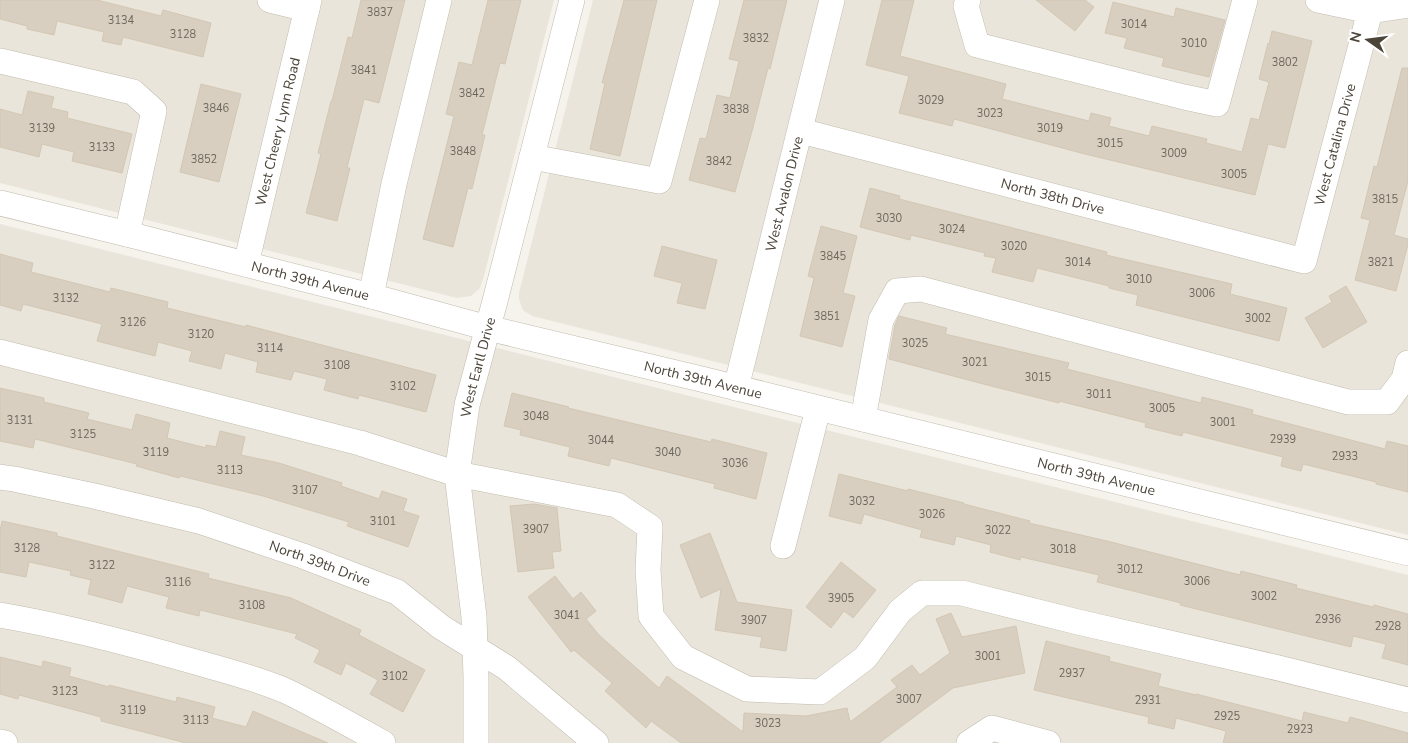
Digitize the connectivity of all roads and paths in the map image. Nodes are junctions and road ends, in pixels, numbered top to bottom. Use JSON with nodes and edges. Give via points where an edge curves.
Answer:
{"nodes":[{"id":1,"x":270,"y":0,"type":"edge"},
{"id":2,"x":439,"y":0,"type":"edge"},
{"id":3,"x":572,"y":0,"type":"edge"},
{"id":4,"x":707,"y":0,"type":"edge"},
{"id":5,"x":832,"y":0,"type":"edge"},
{"id":6,"x":968,"y":0,"type":"edge"},
{"id":7,"x":1245,"y":0,"type":"edge"},
{"id":8,"x":1318,"y":0,"type":"edge"},
{"id":9,"x":308,"y":5,"type":"edge"},
{"id":10,"x":1372,"y":5,"type":"edge"},
{"id":11,"x":1408,"y":5,"type":"edge"},
{"id":12,"x":0,"y":61,"type":"edge"},
{"id":13,"x":801,"y":131,"type":"junction"},
{"id":14,"x":532,"y":157,"type":"junction"},
{"id":15,"x":0,"y":203,"type":"edge"},
{"id":16,"x":127,"y":234,"type":"junction"},
{"id":17,"x":1304,"y":261,"type":"joint"},
{"id":18,"x":246,"y":264,"type":"junction"},
{"id":19,"x":371,"y":296,"type":"junction"},
{"id":20,"x":488,"y":328,"type":"junction"},
{"id":21,"x":0,"y":352,"type":"edge"},
{"id":22,"x":1408,"y":363,"type":"edge"},
{"id":23,"x":736,"y":388,"type":"junction"},
{"id":24,"x":818,"y":408,"type":"junction"},
{"id":25,"x":863,"y":419,"type":"junction"},
{"id":26,"x":457,"y":474,"type":"junction"},
{"id":27,"x":0,"y":477,"type":"edge"},
{"id":28,"x":783,"y":546,"type":"dead end"},
{"id":29,"x":1408,"y":553,"type":"edge"},
{"id":30,"x":0,"y":616,"type":"edge"},
{"id":31,"x":474,"y":646,"type":"junction"},
{"id":32,"x":1408,"y":700,"type":"edge"},
{"id":33,"x":0,"y":742,"type":"edge"},
{"id":34,"x":5,"y":743,"type":"edge"},
{"id":35,"x":383,"y":743,"type":"edge"},
{"id":36,"x":476,"y":743,"type":"edge"},
{"id":37,"x":596,"y":743,"type":"edge"},
{"id":38,"x":969,"y":743,"type":"edge"},
{"id":39,"x":1048,"y":743,"type":"edge"}],
"edges":[{"from":1,"to":9,"type":"street"},
{"from":2,"to":19,"type":"street","via":[[394,184]]},
{"from":3,"to":14,"type":"street","name":"West Earll Drive"},
{"from":4,"to":14,"type":"street","via":[[660,181]]},
{"from":5,"to":13,"type":"street","name":"West Avalon Drive"},
{"from":6,"to":7,"type":"street","via":[[966,6],[977,45],[1217,104]]},
{"from":8,"to":10,"type":"street"},
{"from":9,"to":18,"type":"street","name":"West Cheery Lynn Road"},
{"from":10,"to":11,"type":"street"},
{"from":10,"to":17,"type":"street","name":"West Catalina Drive"},
{"from":12,"to":16,"type":"street","via":[[134,92],[154,111]]},
{"from":13,"to":17,"type":"street","name":"North 38th Drive"},
{"from":13,"to":23,"type":"street","name":"West Avalon Drive"},
{"from":14,"to":20,"type":"street","name":"West Earll Drive"},
{"from":15,"to":16,"type":"street","name":"North 39th Avenue"},
{"from":16,"to":18,"type":"street","name":"North 39th Avenue"},
{"from":18,"to":19,"type":"street","name":"North 39th Avenue"},
{"from":19,"to":20,"type":"street","name":"North 39th Avenue"},
{"from":20,"to":23,"type":"street","name":"North 39th Avenue"},
{"from":20,"to":26,"type":"street","name":"West Earll Drive","via":[[467,404]]},
{"from":21,"to":26,"type":"street","via":[[360,443]]},
{"from":22,"to":25,"type":"street","via":[[1404,379],[1387,402],[1348,402],[921,289],[897,291],[881,320]]},
{"from":23,"to":24,"type":"street","name":"North 39th Avenue"},
{"from":24,"to":25,"type":"street","name":"North 39th Avenue"},
{"from":24,"to":28,"type":"street"},
{"from":25,"to":29,"type":"street","name":"North 39th Avenue"},
{"from":26,"to":31,"type":"street","name":"West Earll Drive","via":[[474,616]]},
{"from":26,"to":32,"type":"street","via":[[617,505],[650,527],[651,616],[683,657],[747,689],[820,692],[865,658],[900,611],[922,593],[962,593]]},
{"from":27,"to":31,"type":"street","name":"North 39th Drive","via":[[199,521],[303,556],[397,592],[441,626]]},
{"from":30,"to":35,"type":"street","via":[[121,640],[234,673],[284,691],[343,719]]},
{"from":31,"to":36,"type":"street","name":"West Earll Drive"},
{"from":31,"to":37,"type":"street","name":"North 39th Drive","via":[[507,668]]},
{"from":33,"to":34,"type":"street"},
{"from":38,"to":39,"type":"street","via":[[992,728]]}]}
